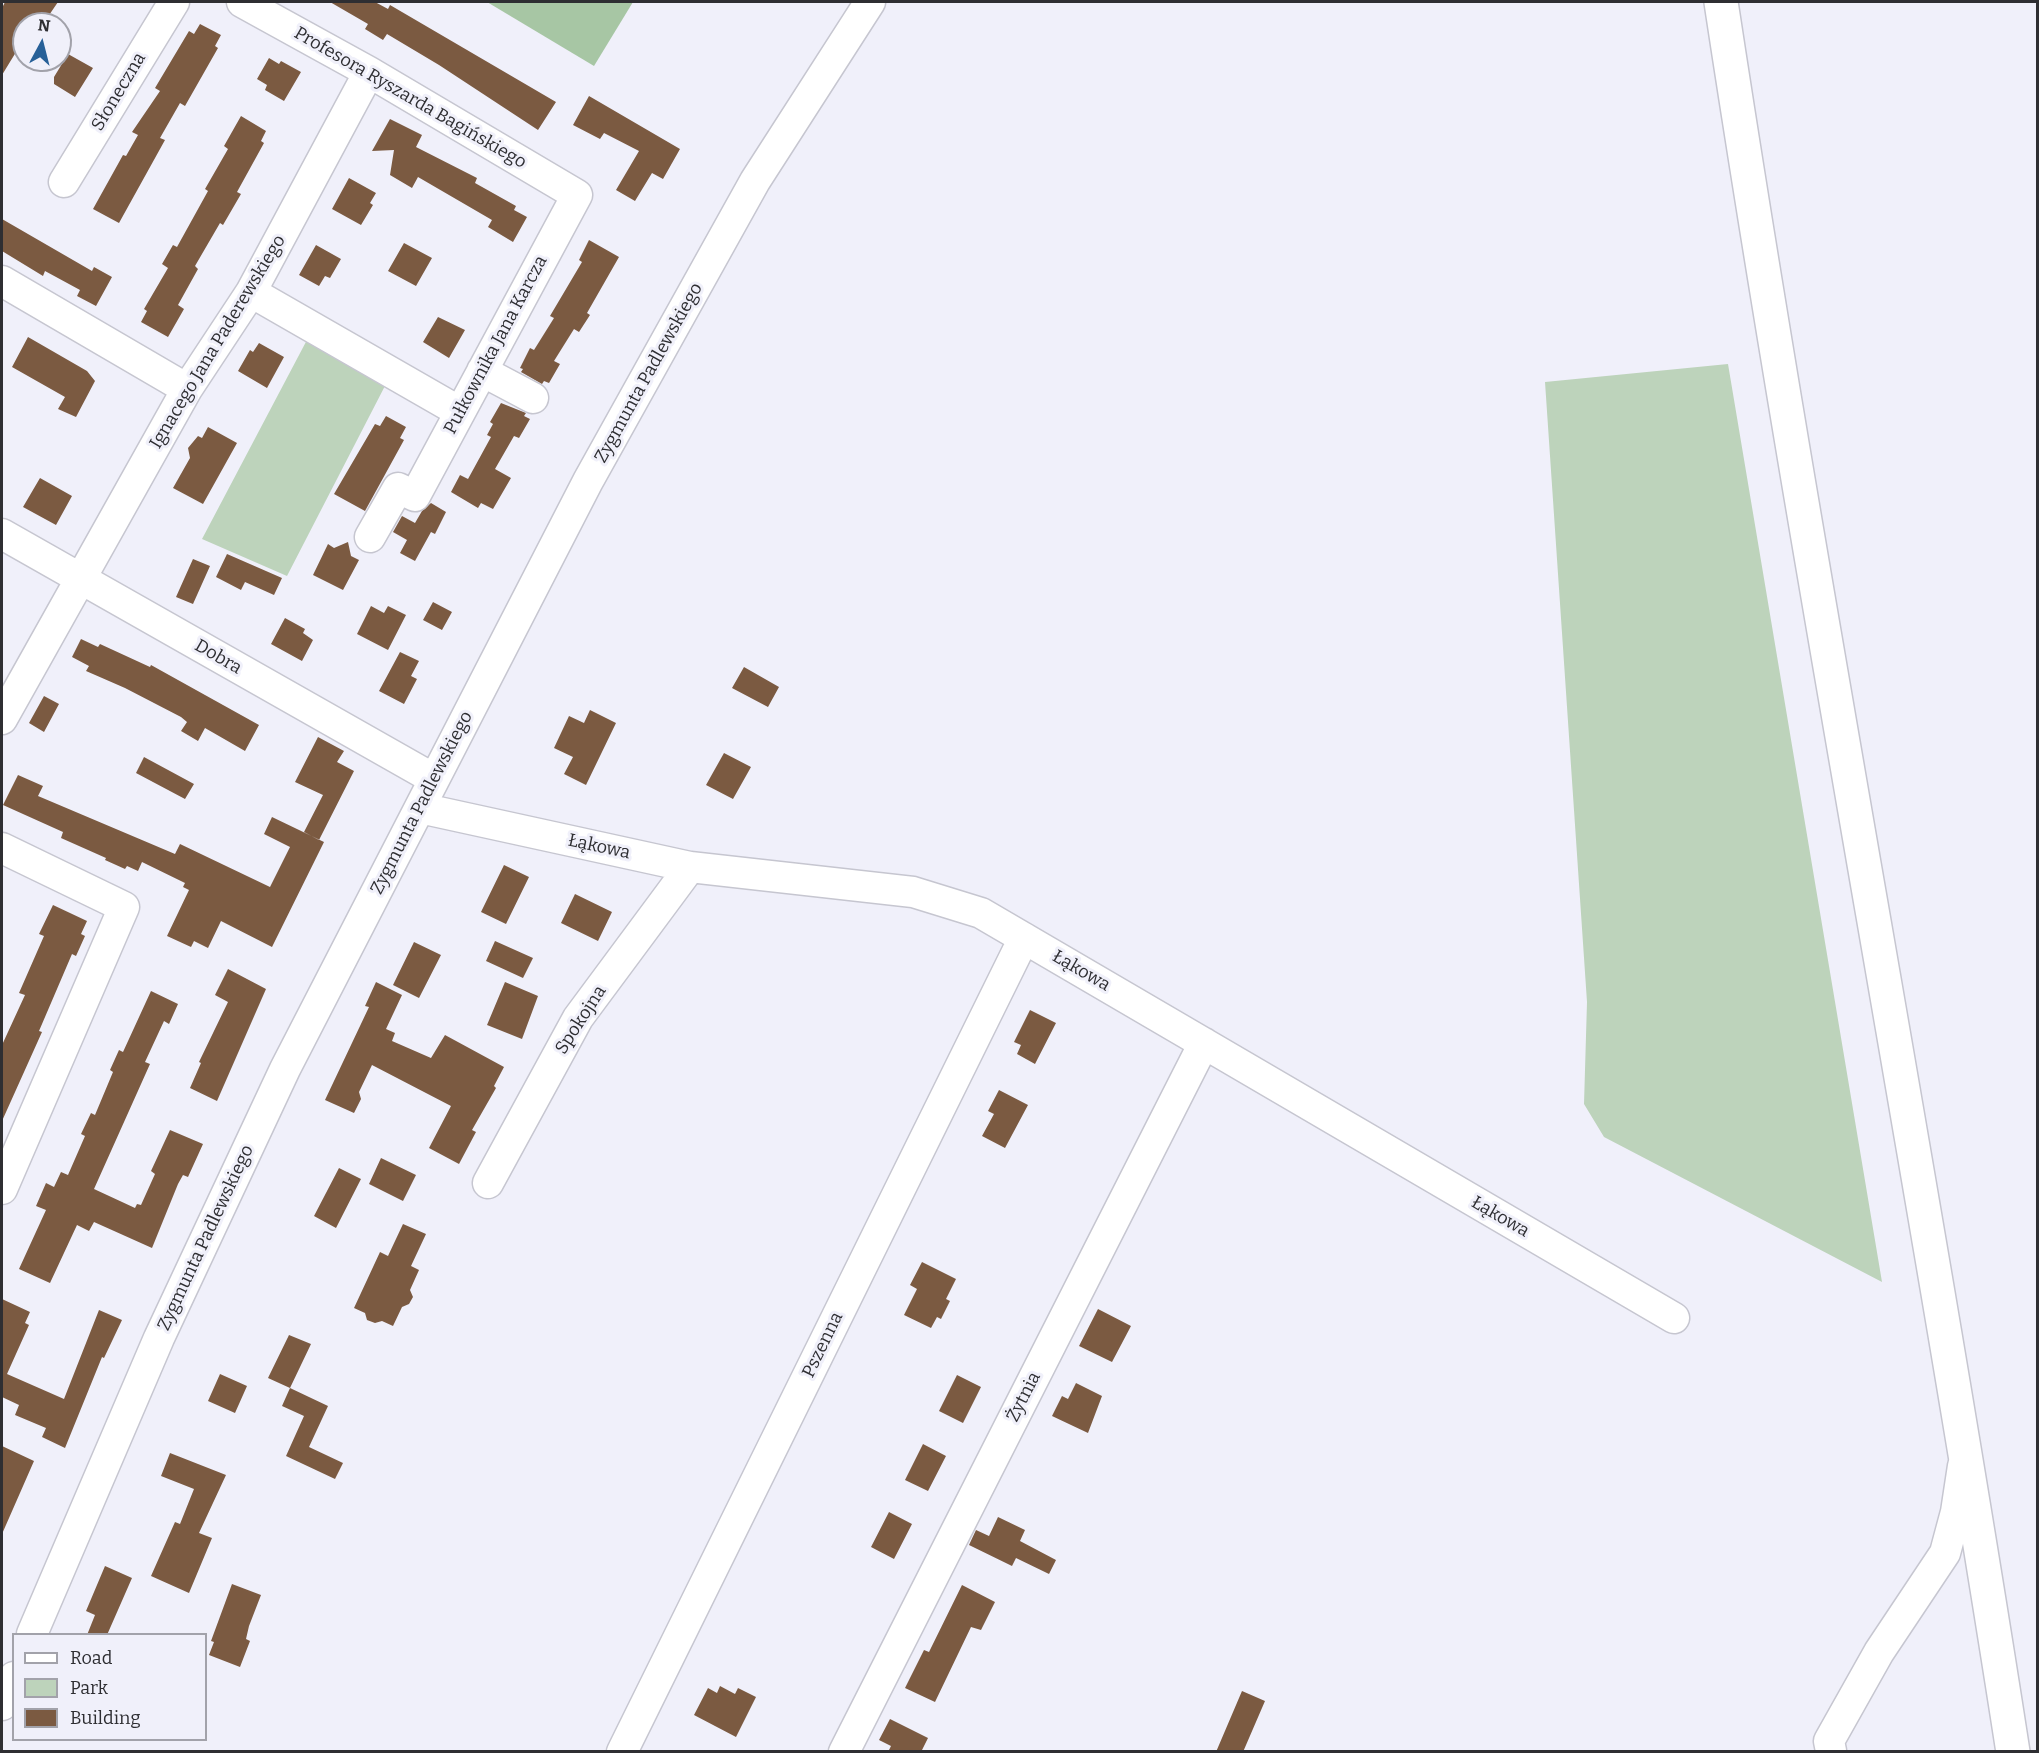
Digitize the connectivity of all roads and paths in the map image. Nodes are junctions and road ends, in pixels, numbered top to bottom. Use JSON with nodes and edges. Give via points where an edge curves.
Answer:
{"nodes":[{"id":1,"x":174,"y":2,"type":"edge"},
{"id":2,"x":242,"y":2,"type":"edge"},
{"id":3,"x":870,"y":2,"type":"edge"},
{"id":4,"x":1721,"y":2,"type":"edge"},
{"id":5,"x":369,"y":72,"type":"junction"},
{"id":6,"x":64,"y":182,"type":"dead end"},
{"id":7,"x":577,"y":195,"type":"joint"},
{"id":8,"x":2,"y":281,"type":"edge"},
{"id":9,"x":251,"y":292,"type":"junction"},
{"id":10,"x":482,"y":371,"type":"junction"},
{"id":11,"x":187,"y":389,"type":"junction"},
{"id":12,"x":533,"y":398,"type":"dead end"},
{"id":13,"x":460,"y":412,"type":"junction"},
{"id":14,"x":2,"y":534,"type":"edge"},
{"id":15,"x":370,"y":537,"type":"dead end"},
{"id":16,"x":81,"y":579,"type":"junction"},
{"id":17,"x":2,"y":719,"type":"edge"},
{"id":18,"x":434,"y":779,"type":"junction"},
{"id":19,"x":420,"y":808,"type":"junction"},
{"id":20,"x":2,"y":848,"type":"edge"},
{"id":21,"x":690,"y":867,"type":"junction"},
{"id":22,"x":1024,"y":938,"type":"junction"},
{"id":23,"x":1204,"y":1043,"type":"junction"},
{"id":24,"x":489,"y":1183,"type":"dead end"},
{"id":25,"x":2,"y":1189,"type":"edge"},
{"id":26,"x":1674,"y":1318,"type":"dead end"},
{"id":27,"x":1965,"y":1449,"type":"junction"},
{"id":28,"x":33,"y":1633,"type":"edge"},
{"id":29,"x":12,"y":1682,"type":"edge"},
{"id":30,"x":2,"y":1705,"type":"edge"},
{"id":31,"x":1831,"y":1751,"type":"edge"},
{"id":32,"x":622,"y":1752,"type":"edge"},
{"id":33,"x":844,"y":1752,"type":"edge"},
{"id":34,"x":2013,"y":1752,"type":"edge"}],
"edges":[{"from":1,"to":6,"type":"street","name":"Słoneczna"},
{"from":2,"to":5,"type":"street","name":"Profesora Ryszarda Bagińskiego"},
{"from":3,"to":18,"type":"street","name":"Zygmunta Padlewskiego","via":[[750,192],[588,481]]},
{"from":4,"to":27,"type":"main road","via":[[1825,638]]},
{"from":5,"to":7,"type":"street","name":"Profesora Ryszarda Bagińskiego"},
{"from":5,"to":9,"type":"street","name":"Ignacego Jana Paderewskiego"},
{"from":7,"to":10,"type":"street","name":"Pułkownika Jana Karcza"},
{"from":8,"to":11,"type":"street"},
{"from":9,"to":11,"type":"street","name":"Ignacego Jana Paderewskiego"},
{"from":9,"to":13,"type":"street"},
{"from":10,"to":12,"type":"street"},
{"from":10,"to":13,"type":"street","name":"Pułkownika Jana Karcza"},
{"from":11,"to":16,"type":"street","name":"Ignacego Jana Paderewskiego"},
{"from":13,"to":15,"type":"street","name":"Pułkownika Jana Karcza","via":[[415,496],[398,488]]},
{"from":14,"to":16,"type":"street","name":"Dobra"},
{"from":16,"to":17,"type":"street","name":"Ignacego Jana Paderewskiego"},
{"from":16,"to":18,"type":"street","name":"Dobra"},
{"from":18,"to":19,"type":"street","name":"Zygmunta Padlewskiego"},
{"from":19,"to":21,"type":"street","name":"Łąkowa"},
{"from":19,"to":28,"type":"street","name":"Zygmunta Padlewskiego","via":[[280,1080],[159,1338]]},
{"from":20,"to":25,"type":"street","via":[[124,907]]},
{"from":21,"to":22,"type":"street","name":"Łąkowa","via":[[913,892],[981,913]]},
{"from":21,"to":24,"type":"street","name":"Spokojna","via":[[578,1018]]},
{"from":22,"to":23,"type":"street","name":"Łąkowa"},
{"from":22,"to":32,"type":"street","name":"Pszenna"},
{"from":23,"to":26,"type":"street","name":"Łąkowa"},
{"from":23,"to":33,"type":"street","name":"Żytnia"},
{"from":27,"to":31,"type":"street","via":[[1956,1512],[1945,1553],[1880,1652],[1829,1741]]},
{"from":27,"to":34,"type":"main road"},
{"from":29,"to":30,"type":"street"}]}
